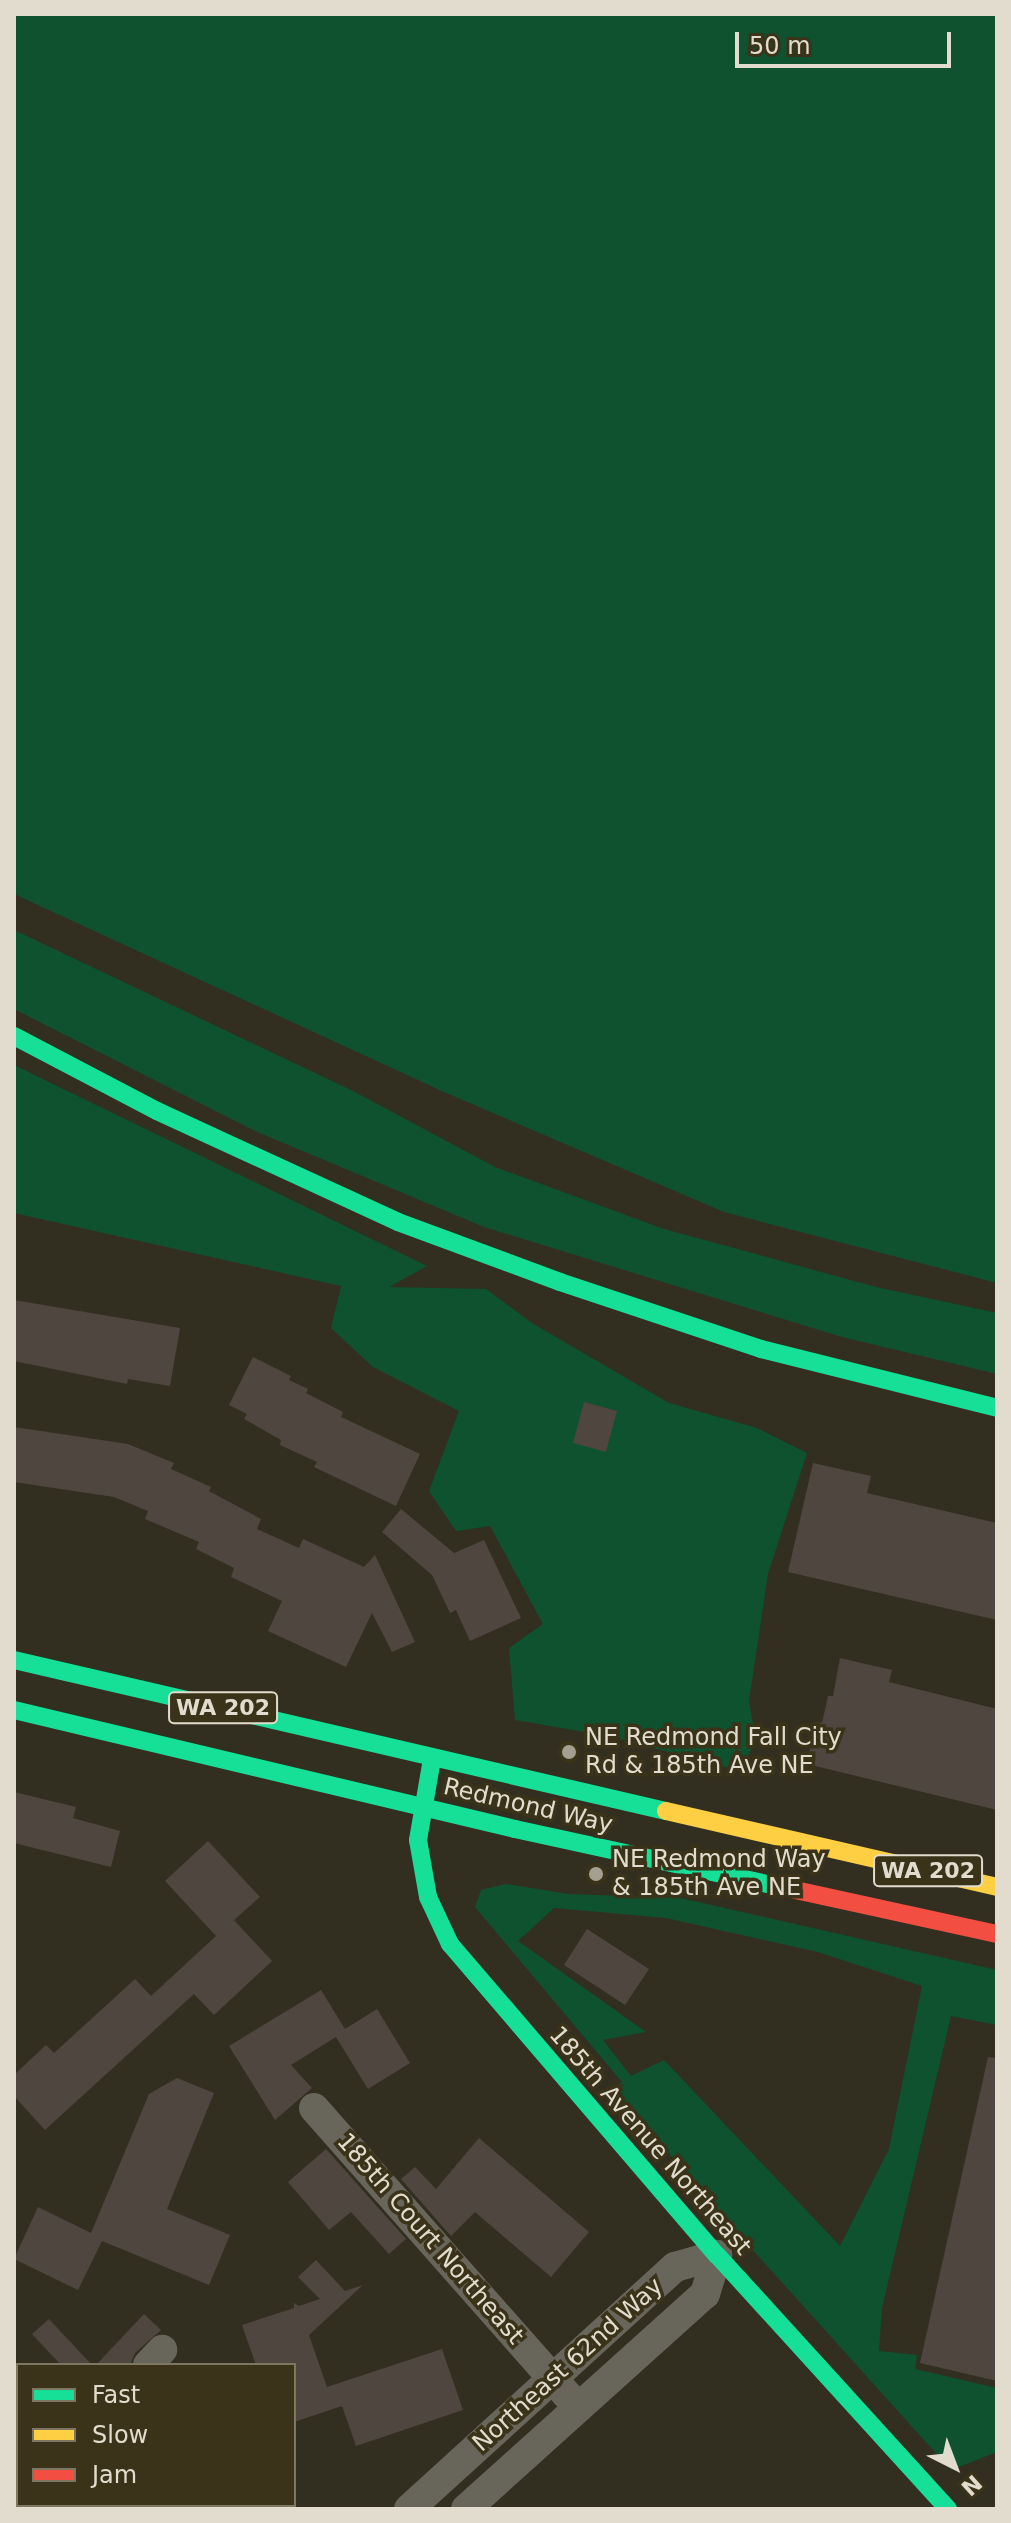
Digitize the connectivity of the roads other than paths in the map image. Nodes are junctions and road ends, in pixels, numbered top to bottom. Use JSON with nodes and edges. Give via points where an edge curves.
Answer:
{"nodes":[{"id":1,"x":14,"y":1036,"type":"edge"},
{"id":2,"x":997,"y":1408,"type":"edge"},
{"id":3,"x":14,"y":1660,"type":"edge"},
{"id":4,"x":14,"y":1710,"type":"edge"},
{"id":5,"x":432,"y":1759,"type":"junction"},
{"id":6,"x":423,"y":1807,"type":"junction"},
{"id":7,"x":997,"y":1887,"type":"edge"},
{"id":8,"x":997,"y":1934,"type":"edge"},
{"id":9,"x":314,"y":2108,"type":"dead end"},
{"id":10,"x":717,"y":2255,"type":"junction"},
{"id":11,"x":553,"y":2378,"type":"junction"},
{"id":12,"x":577,"y":2406,"type":"junction"},
{"id":13,"x":409,"y":2509,"type":"edge"},
{"id":14,"x":466,"y":2509,"type":"edge"},
{"id":15,"x":948,"y":2509,"type":"edge"}],
"edges":[{"from":1,"to":2,"type":"main road","via":[[157,1111],[398,1222],[761,1349]]},
{"from":3,"to":5,"type":"main road","number":"WA 202"},
{"from":4,"to":6,"type":"main road","number":"WA 202"},
{"from":5,"to":6,"type":"main road","name":"185th Avenue Northeast"},
{"from":5,"to":7,"type":"main road","name":"Redmond Way","number":"WA 202"},
{"from":6,"to":8,"type":"main road","name":"Redmond Way","number":"WA 202"},
{"from":6,"to":10,"type":"main road","name":"185th Avenue Northeast","via":[[418,1840],[428,1897],[450,1944]]},
{"from":9,"to":11,"type":"street","name":"185th Court Northeast"},
{"from":10,"to":11,"type":"street","name":"Northeast 62nd Way","via":[[675,2267]]},
{"from":10,"to":12,"type":"street","name":"Northeast 62nd Way","via":[[705,2294]]},
{"from":10,"to":15,"type":"main road","name":"185th Avenue Northeast"},
{"from":11,"to":12,"type":"street","name":"185th Court Northeast"},
{"from":11,"to":13,"type":"street","name":"Northeast 62nd Way"},
{"from":12,"to":14,"type":"street","name":"Northeast 62nd Way"}]}
